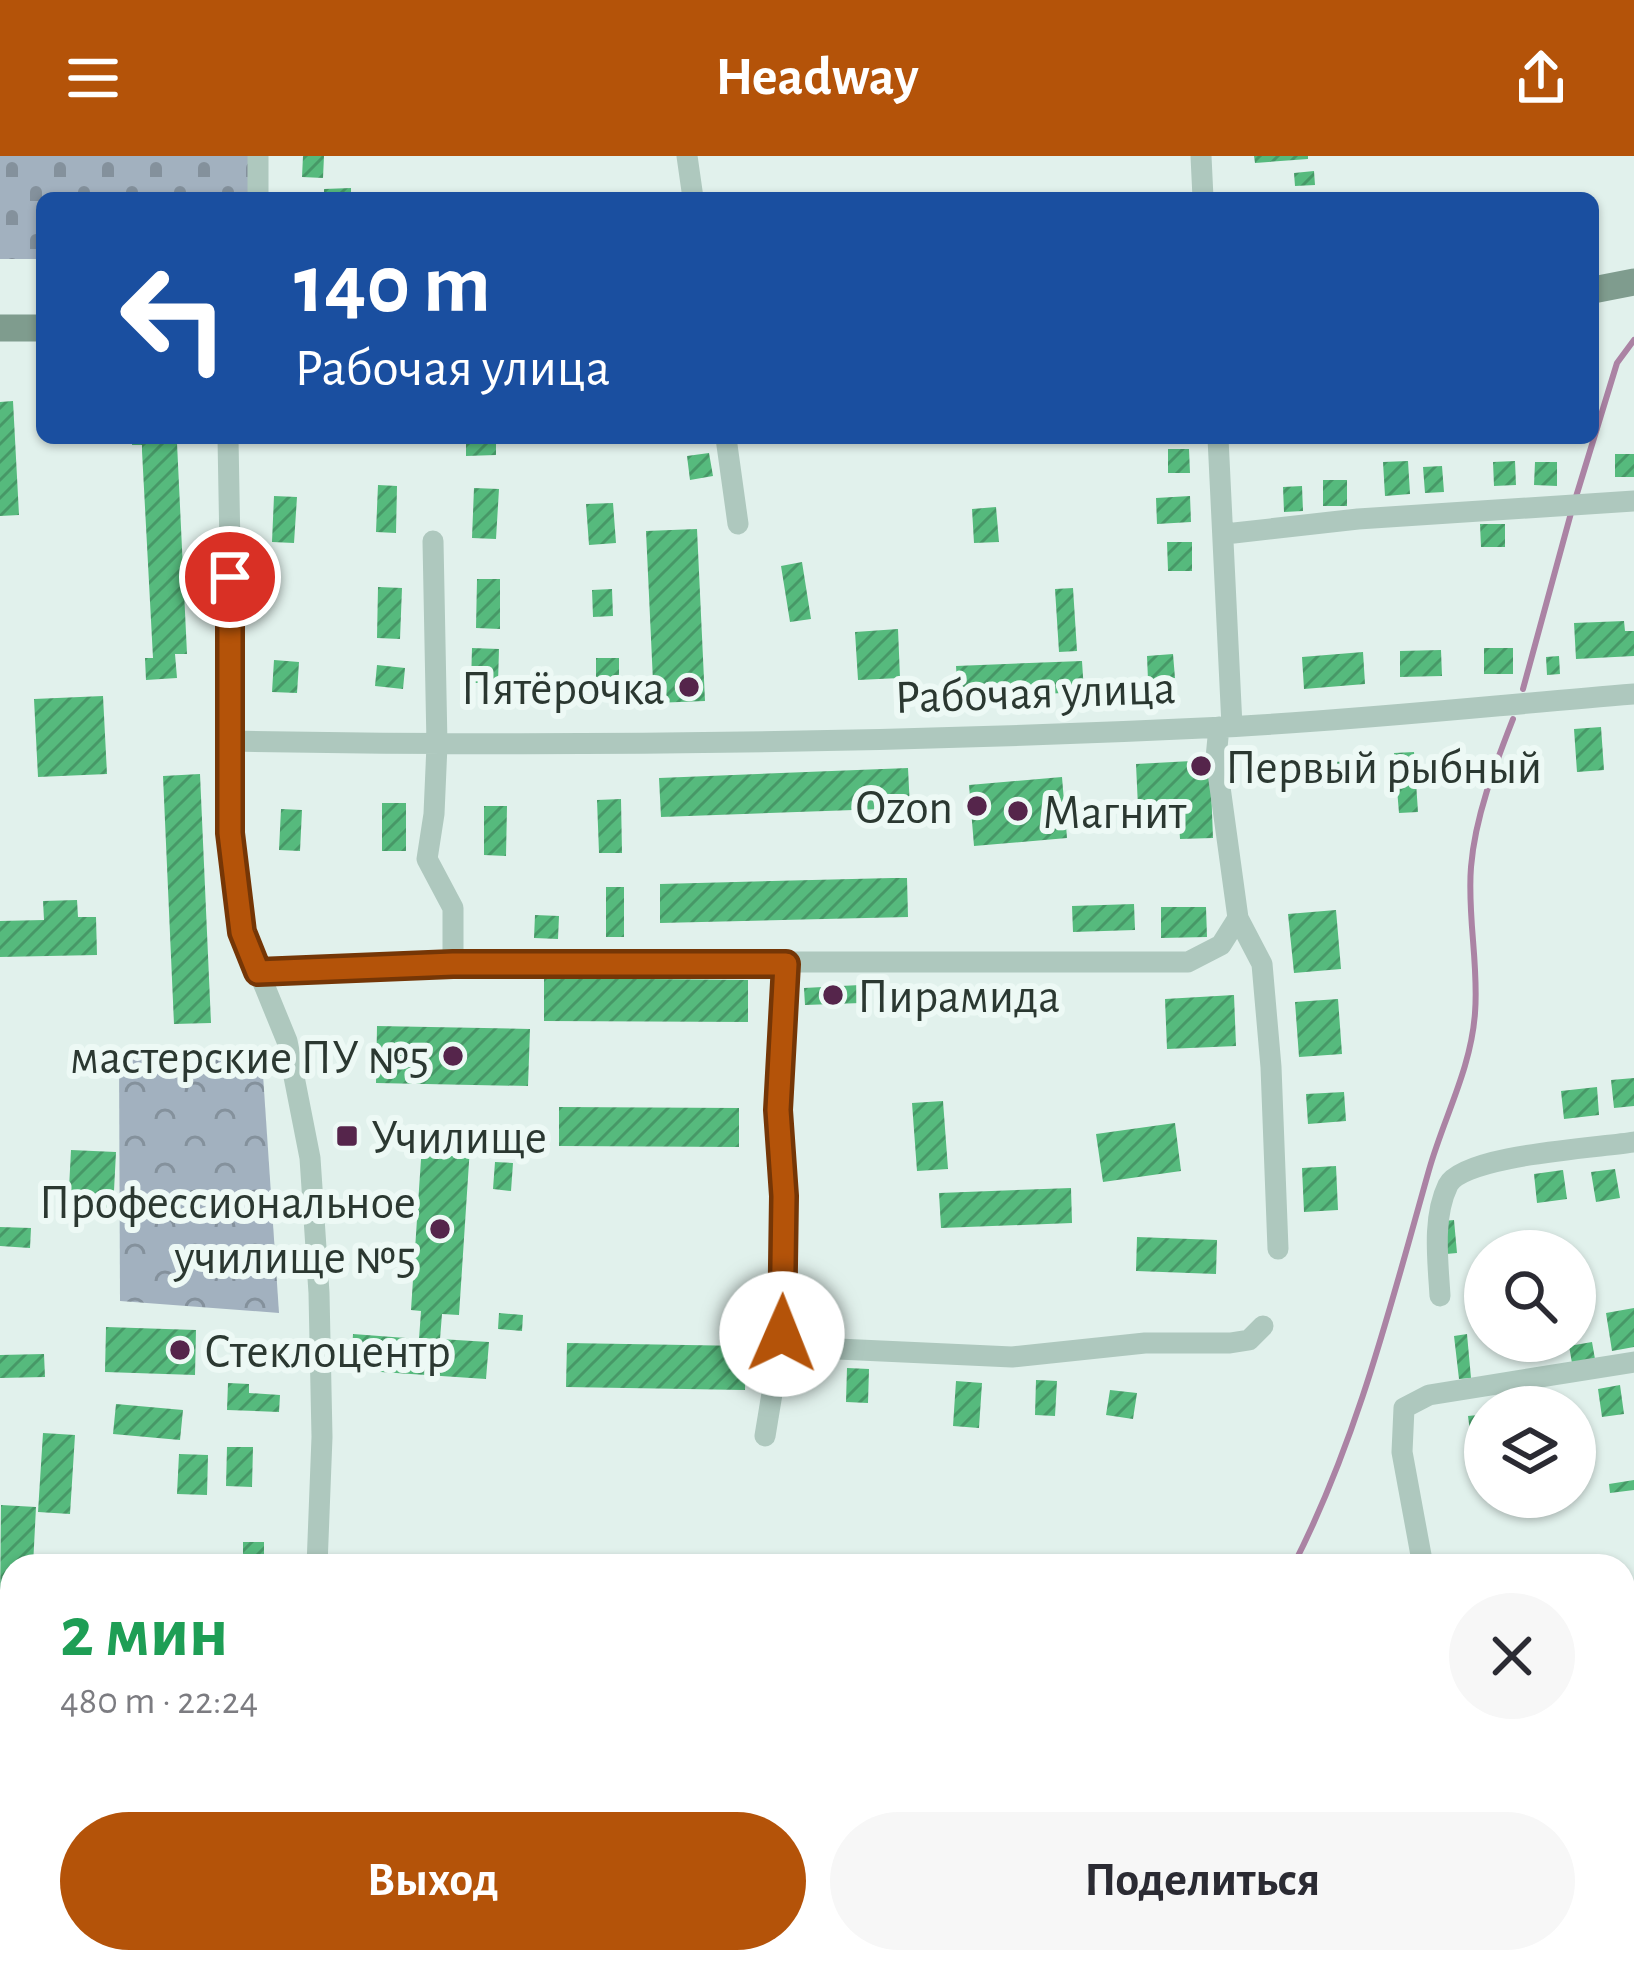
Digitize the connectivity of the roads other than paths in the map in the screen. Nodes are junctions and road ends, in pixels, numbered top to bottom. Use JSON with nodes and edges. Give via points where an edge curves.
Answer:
{"nodes":[{"id":1,"x":258,"y":156,"type":"edge"},
{"id":2,"x":687,"y":156,"type":"edge"},
{"id":3,"x":1201,"y":156,"type":"edge"},
{"id":4,"x":257,"y":192,"type":"edge"},
{"id":5,"x":692,"y":192,"type":"edge"},
{"id":6,"x":1203,"y":192,"type":"edge"},
{"id":7,"x":1634,"y":282,"type":"edge"},
{"id":8,"x":1599,"y":289,"type":"edge"},
{"id":9,"x":0,"y":328,"type":"edge"},
{"id":10,"x":36,"y":328,"type":"edge"},
{"id":11,"x":228,"y":444,"type":"edge"},
{"id":12,"x":727,"y":444,"type":"edge"},
{"id":13,"x":1218,"y":444,"type":"edge"},
{"id":14,"x":1634,"y":501,"type":"edge"},
{"id":15,"x":738,"y":524,"type":"dead end"},
{"id":16,"x":1225,"y":534,"type":"junction"},
{"id":17,"x":433,"y":541,"type":"dead end"},
{"id":18,"x":1634,"y":694,"type":"edge"},
{"id":19,"x":1226,"y":727,"type":"junction"},
{"id":20,"x":232,"y":741,"type":"junction"},
{"id":21,"x":437,"y":745,"type":"junction"},
{"id":22,"x":1238,"y":918,"type":"junction"},
{"id":23,"x":453,"y":964,"type":"junction"},
{"id":24,"x":786,"y":964,"type":"junction"},
{"id":25,"x":258,"y":972,"type":"junction"},
{"id":26,"x":1634,"y":1142,"type":"edge"},
{"id":27,"x":1278,"y":1249,"type":"dead end"},
{"id":28,"x":1440,"y":1296,"type":"dead end"},
{"id":29,"x":1263,"y":1326,"type":"dead end"},
{"id":30,"x":782,"y":1334,"type":"junction"},
{"id":31,"x":1634,"y":1362,"type":"edge"},
{"id":32,"x":765,"y":1436,"type":"dead end"},
{"id":33,"x":316,"y":1554,"type":"edge"},
{"id":34,"x":1421,"y":1554,"type":"edge"}],
"edges":[{"from":1,"to":4,"type":"street"},
{"from":2,"to":5,"type":"street"},
{"from":3,"to":6,"type":"street"},
{"from":7,"to":8,"type":"street"},
{"from":9,"to":10,"type":"street"},
{"from":11,"to":20,"type":"street"},
{"from":12,"to":15,"type":"street"},
{"from":13,"to":16,"type":"street"},
{"from":14,"to":16,"type":"street"},
{"from":16,"to":19,"type":"street"},
{"from":17,"to":21,"type":"street"},
{"from":18,"to":19,"type":"street","name":"Рабочая улица"},
{"from":19,"to":21,"type":"street","name":"Рабочая улица"},
{"from":19,"to":22,"type":"street","via":[[1216,758]]},
{"from":20,"to":21,"type":"street","name":"Рабочая улица"},
{"from":20,"to":25,"type":"street","via":[[236,900]]},
{"from":21,"to":23,"type":"street","via":[[427,859],[453,908]]},
{"from":22,"to":24,"type":"street","via":[[1221,945],[1188,962]]},
{"from":22,"to":27,"type":"street","via":[[1262,964]]},
{"from":23,"to":24,"type":"street"},
{"from":23,"to":25,"type":"street"},
{"from":24,"to":30,"type":"street","via":[[778,1110]]},
{"from":25,"to":33,"type":"street","via":[[287,1041],[310,1158],[320,1292]]},
{"from":26,"to":28,"type":"street","via":[[1463,1170],[1449,1184],[1437,1236]]},
{"from":29,"to":30,"type":"street","via":[[1249,1340],[1230,1343],[1012,1357],[838,1349]]},
{"from":30,"to":32,"type":"street"},
{"from":31,"to":34,"type":"street","via":[[1429,1395],[1404,1408],[1402,1452]]}]}
